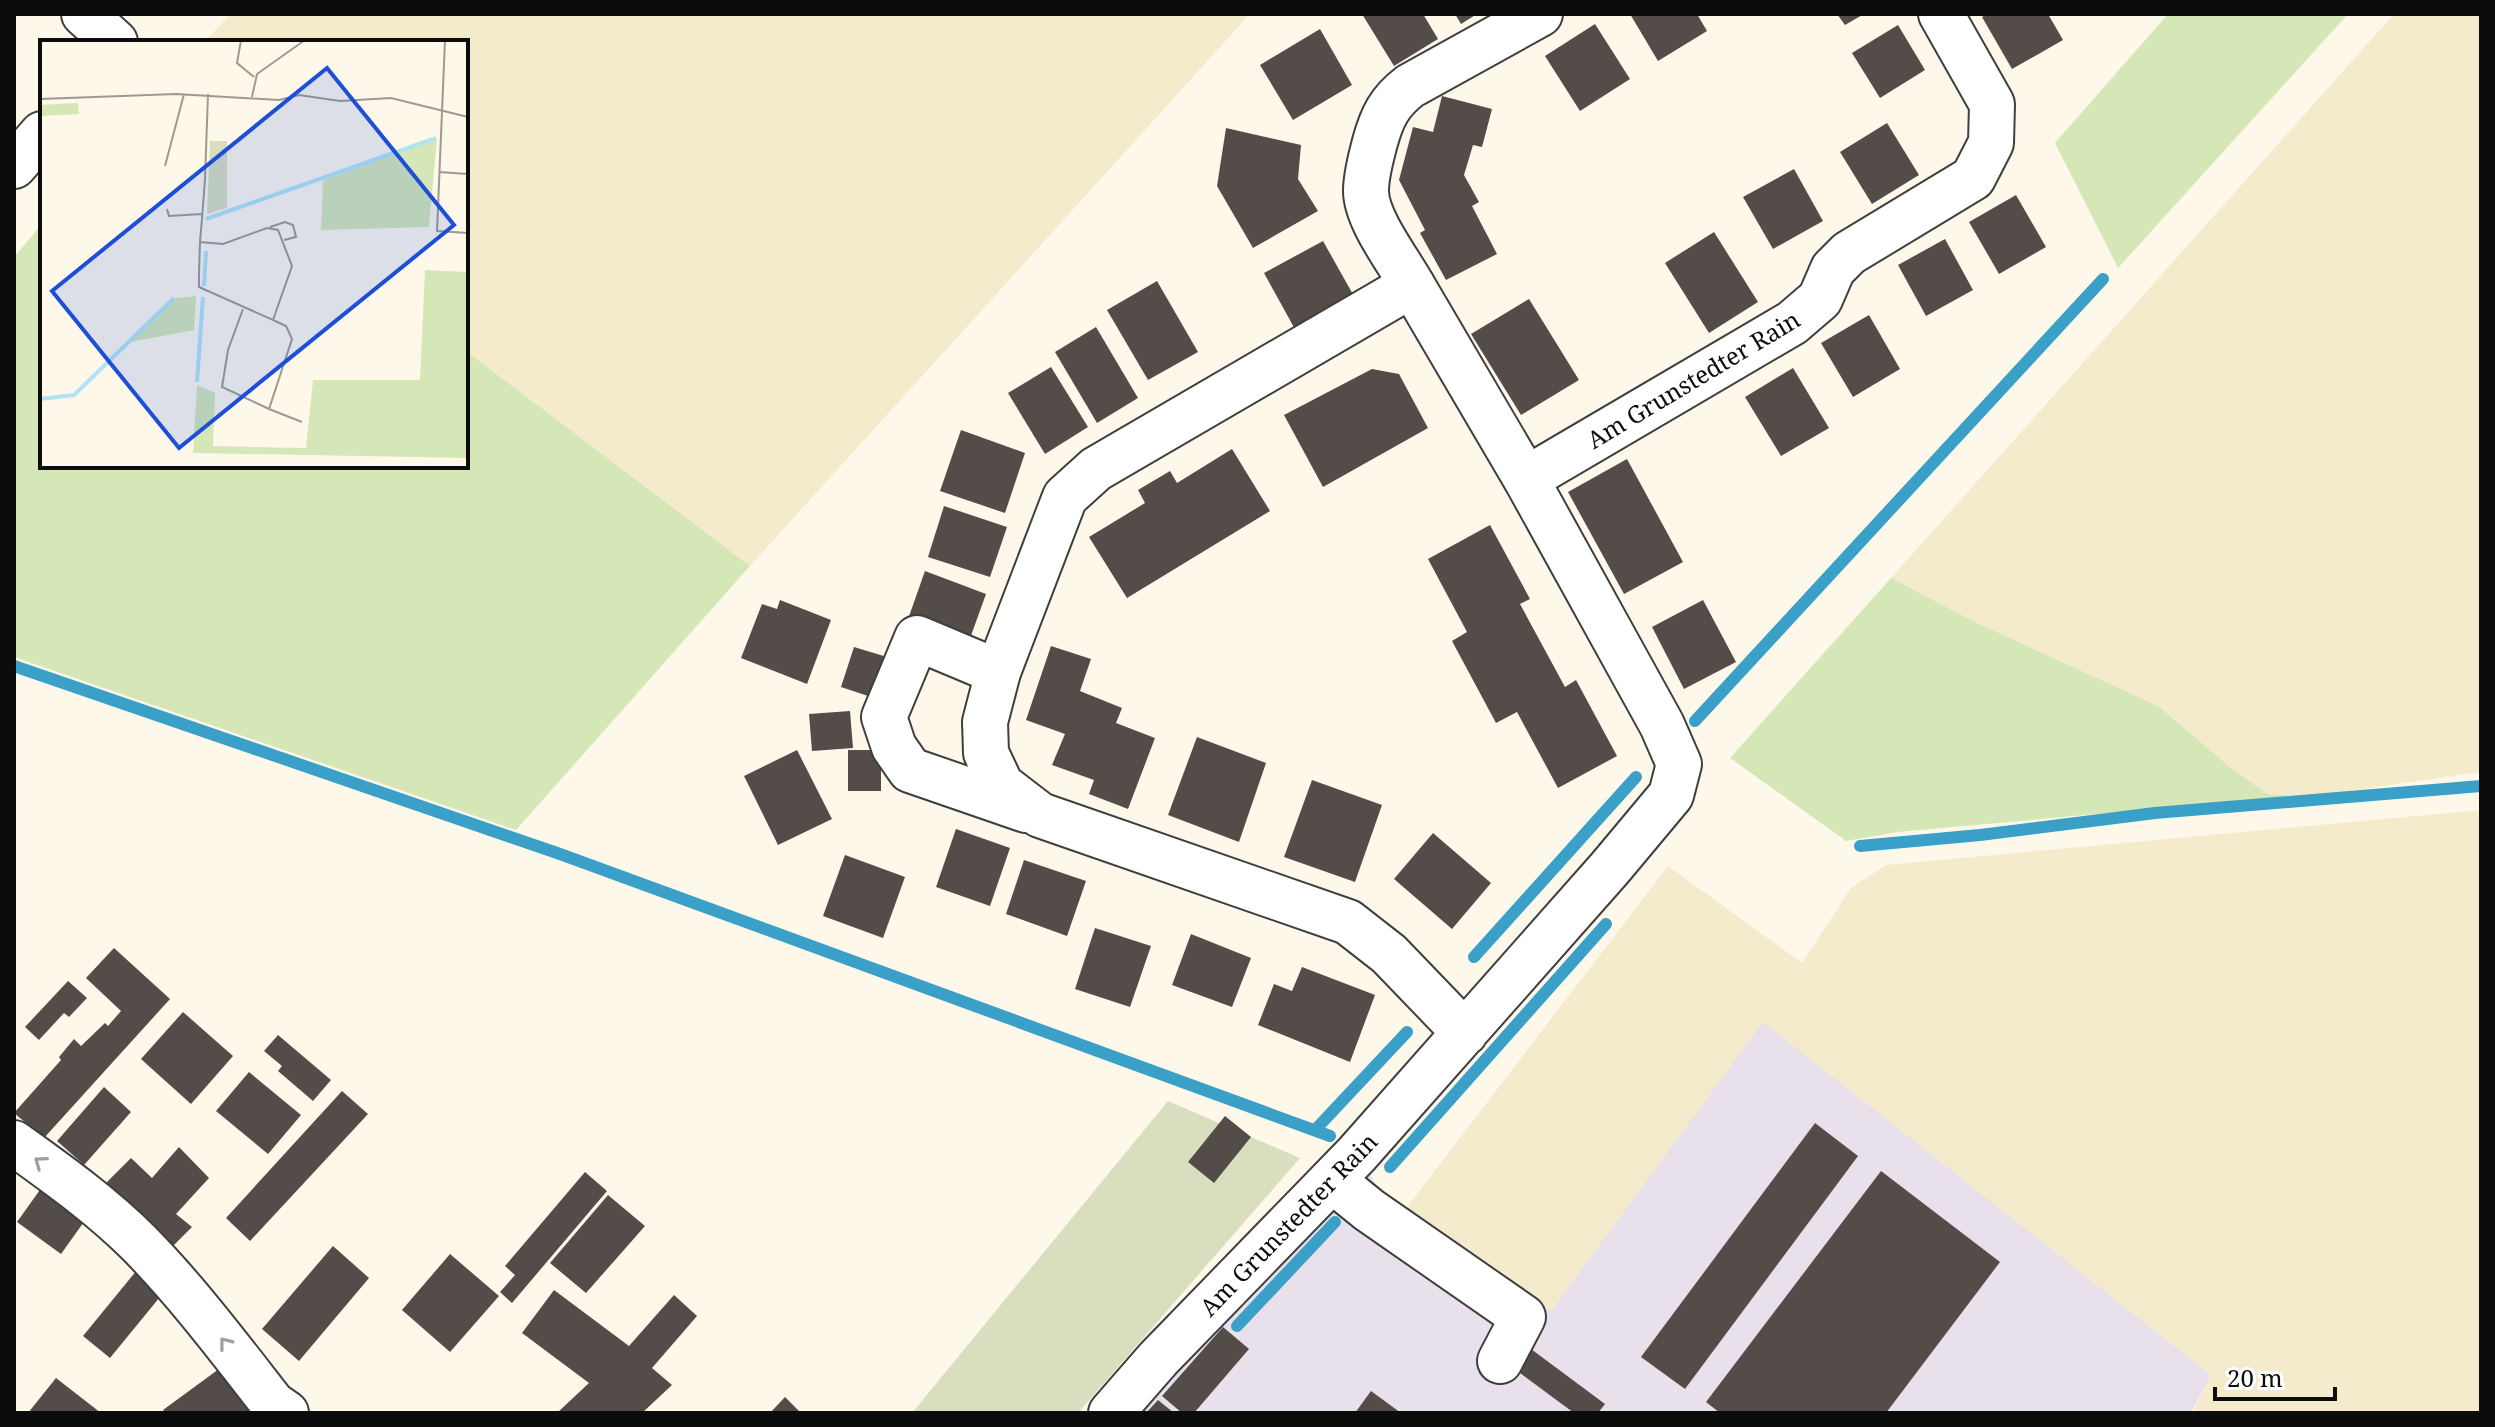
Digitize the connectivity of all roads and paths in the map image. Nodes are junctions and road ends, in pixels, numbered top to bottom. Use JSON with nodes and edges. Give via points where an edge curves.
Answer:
{"nodes":[{"id":1,"x":84,"y":14,"type":"edge"},
{"id":2,"x":1540,"y":14,"type":"edge"},
{"id":3,"x":1941,"y":14,"type":"edge"},
{"id":4,"x":113,"y":40,"type":"edge"},
{"id":5,"x":40,"y":136,"type":"edge"},
{"id":6,"x":14,"y":166,"type":"edge"},
{"id":7,"x":1412,"y":285,"type":"junction"},
{"id":8,"x":1526,"y":479,"type":"junction"},
{"id":9,"x":998,"y":672,"type":"junction"},
{"id":10,"x":1040,"y":815,"type":"junction"},
{"id":11,"x":1465,"y":1033,"type":"junction"},
{"id":12,"x":14,"y":1143,"type":"edge"},
{"id":13,"x":1332,"y":1180,"type":"junction"},
{"id":14,"x":1500,"y":1361,"type":"dead end"},
{"id":15,"x":286,"y":1413,"type":"edge"},
{"id":16,"x":1111,"y":1413,"type":"edge"}],
"edges":[{"from":1,"to":4,"type":"street"},
{"from":2,"to":7,"type":"street","name":"Am Grunstedter Rain","via":[[1410,86],[1392,99],[1381,121],[1366,195],[1374,220]]},
{"from":3,"to":8,"type":"street","name":"Am Grunstedter Rain","via":[[1992,104],[1991,143],[1973,178],[1849,253],[1833,269],[1820,299],[1792,323]]},
{"from":5,"to":6,"type":"street"},
{"from":7,"to":8,"type":"street","name":"Am Grunstedter Rain"},
{"from":7,"to":9,"type":"street","via":[[1096,469],[1065,497]]},
{"from":8,"to":11,"type":"street","name":"Am Grunstedter Rain","via":[[1679,764],[1671,795]]},
{"from":9,"to":10,"type":"street","via":[[985,722],[986,753],[1001,785]]},
{"from":9,"to":10,"type":"street","via":[[917,638],[884,717],[894,747],[910,770]]},
{"from":10,"to":11,"type":"street","via":[[1348,922],[1389,954]]},
{"from":11,"to":13,"type":"street","name":"Am Grunstedter Rain"},
{"from":15,"to":12,"type":"street","one_way":true,"via":[[136,1241]]},
{"from":13,"to":14,"type":"street","via":[[1523,1317]]},
{"from":13,"to":16,"type":"street","name":"Am Grunstedter Rain"}]}
